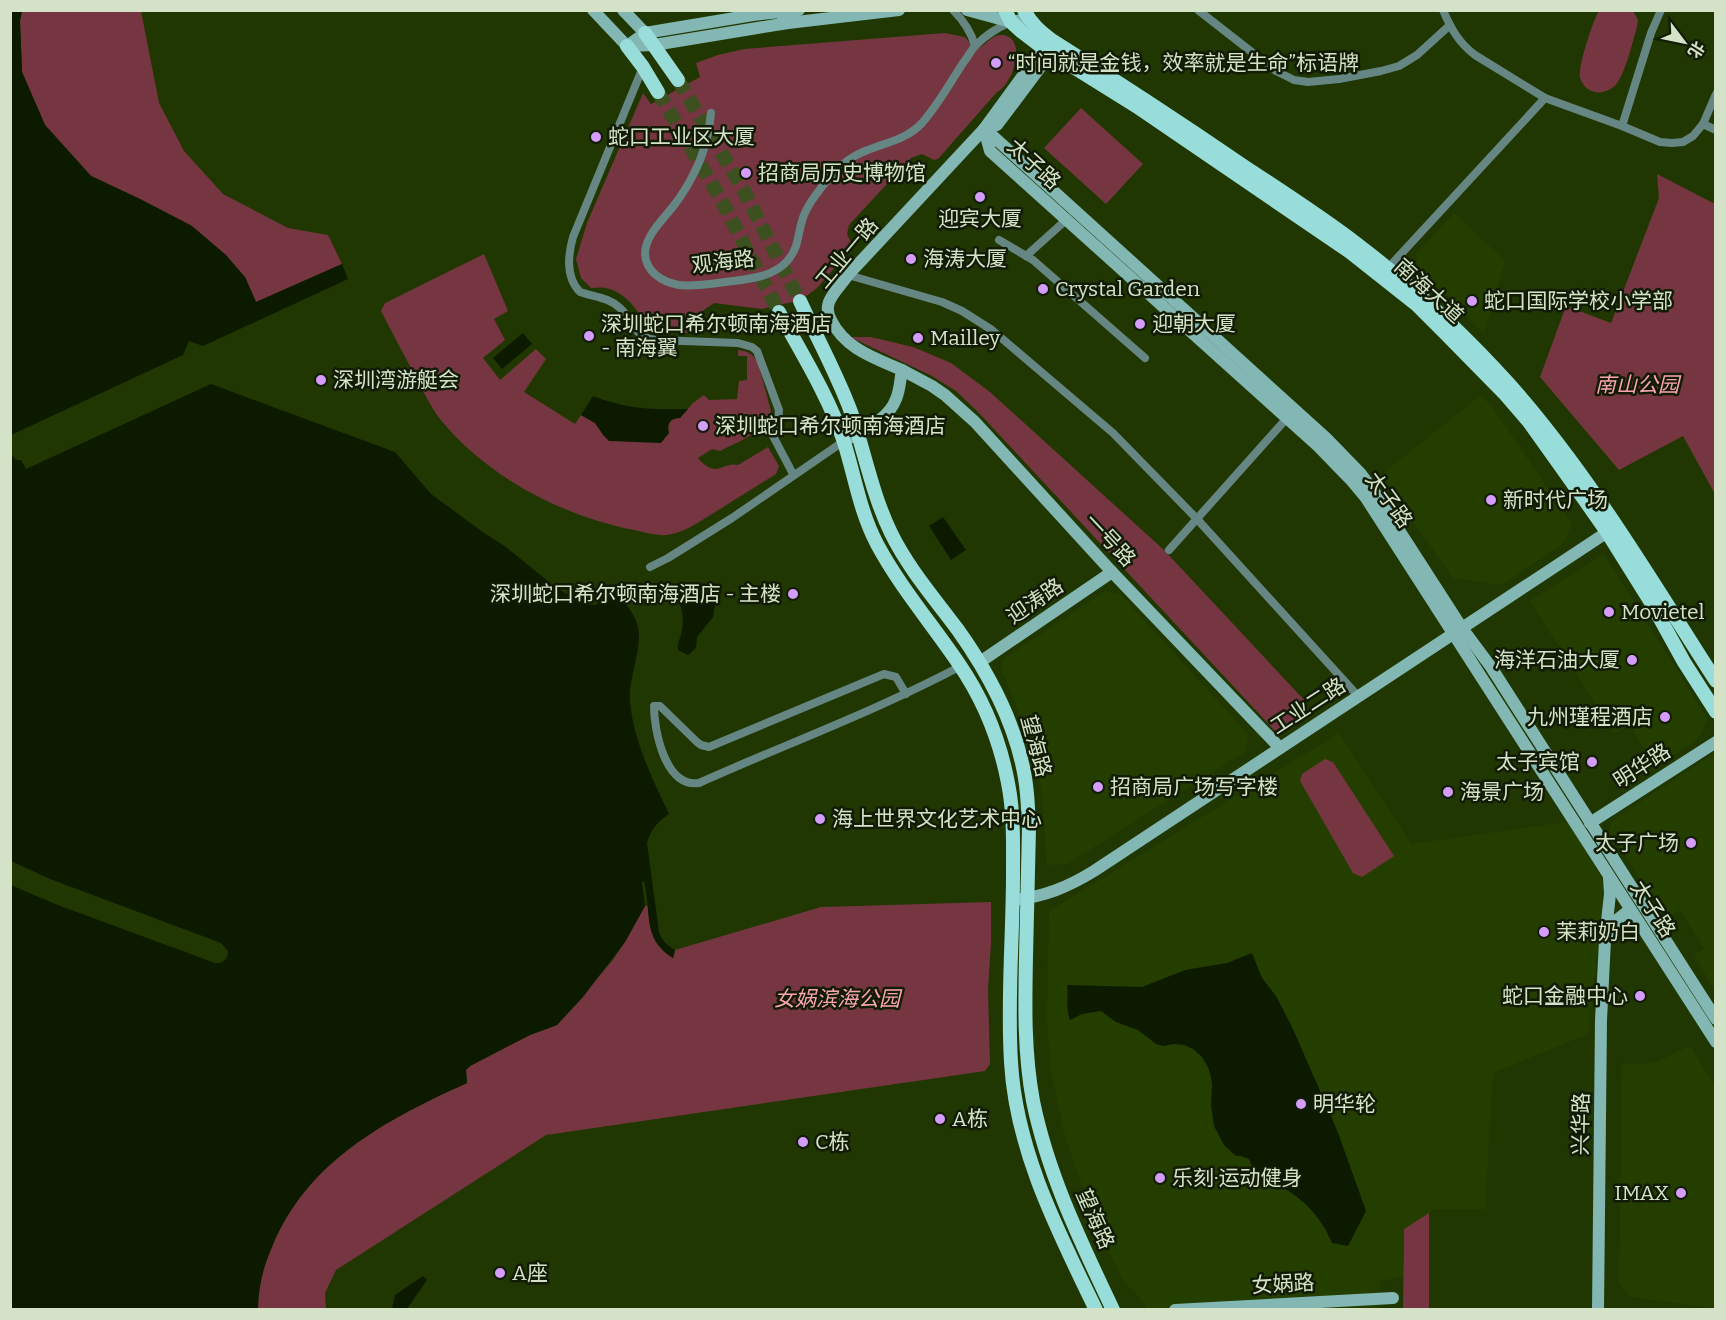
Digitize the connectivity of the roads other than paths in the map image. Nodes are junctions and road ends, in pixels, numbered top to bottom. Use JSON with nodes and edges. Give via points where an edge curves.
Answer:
{"nodes":[{"id":1,"x":593,"y":10,"type":"edge"},
{"id":2,"x":623,"y":10,"type":"edge"},
{"id":3,"x":899,"y":10,"type":"edge"},
{"id":4,"x":953,"y":10,"type":"edge"},
{"id":5,"x":967,"y":10,"type":"edge"},
{"id":6,"x":1198,"y":10,"type":"edge"},
{"id":7,"x":1443,"y":10,"type":"edge"},
{"id":8,"x":1661,"y":10,"type":"edge"},
{"id":9,"x":785,"y":13,"type":"edge"},
{"id":10,"x":1008,"y":14,"type":"edge"},
{"id":11,"x":1026,"y":15,"type":"edge"},
{"id":12,"x":1450,"y":25,"type":"junction"},
{"id":13,"x":645,"y":33,"type":"junction"},
{"id":14,"x":654,"y":45,"type":"junction"},
{"id":15,"x":627,"y":46,"type":"junction"},
{"id":16,"x":975,"y":46,"type":"junction"},
{"id":17,"x":1049,"y":47,"type":"junction"},
{"id":18,"x":643,"y":67,"type":"junction"},
{"id":19,"x":678,"y":80,"type":"tunnel mouth"},
{"id":20,"x":658,"y":92,"type":"tunnel mouth"},
{"id":21,"x":1716,"y":94,"type":"edge"},
{"id":22,"x":1545,"y":98,"type":"junction"},
{"id":23,"x":711,"y":113,"type":"dead end"},
{"id":24,"x":1703,"y":124,"type":"junction"},
{"id":25,"x":997,"y":125,"type":"junction"},
{"id":26,"x":1622,"y":126,"type":"junction"},
{"id":27,"x":984,"y":129,"type":"junction"},
{"id":28,"x":1716,"y":130,"type":"edge"},
{"id":29,"x":1004,"y":147,"type":"junction"},
{"id":30,"x":990,"y":151,"type":"junction"},
{"id":31,"x":961,"y":155,"type":"junction"},
{"id":32,"x":1066,"y":219,"type":"junction"},
{"id":33,"x":999,"y":240,"type":"dead end"},
{"id":34,"x":1026,"y":256,"type":"junction"},
{"id":35,"x":1388,"y":268,"type":"junction"},
{"id":36,"x":848,"y":275,"type":"junction"},
{"id":37,"x":800,"y":301,"type":"tunnel mouth"},
{"id":38,"x":779,"y":312,"type":"tunnel mouth"},
{"id":39,"x":1145,"y":358,"type":"dead end"},
{"id":40,"x":902,"y":370,"type":"junction"},
{"id":41,"x":1287,"y":418,"type":"junction"},
{"id":42,"x":857,"y":433,"type":"junction"},
{"id":43,"x":844,"y":441,"type":"junction"},
{"id":44,"x":793,"y":474,"type":"junction"},
{"id":45,"x":1197,"y":519,"type":"junction"},
{"id":46,"x":1612,"y":529,"type":"junction"},
{"id":47,"x":1169,"y":550,"type":"dead end"},
{"id":48,"x":650,"y":567,"type":"dead end"},
{"id":49,"x":1112,"y":572,"type":"junction"},
{"id":50,"x":1458,"y":631,"type":"junction"},
{"id":51,"x":980,"y":662,"type":"junction"},
{"id":52,"x":961,"y":666,"type":"junction"},
{"id":53,"x":1716,"y":681,"type":"edge"},
{"id":54,"x":906,"y":694,"type":"junction"},
{"id":55,"x":1358,"y":696,"type":"junction"},
{"id":56,"x":1716,"y":712,"type":"edge"},
{"id":57,"x":1716,"y":742,"type":"edge"},
{"id":58,"x":1280,"y":748,"type":"junction"},
{"id":59,"x":1590,"y":823,"type":"junction"},
{"id":60,"x":1609,"y":876,"type":"junction"},
{"id":61,"x":1020,"y":899,"type":"junction"},
{"id":62,"x":1633,"y":914,"type":"junction"},
{"id":63,"x":1605,"y":940,"type":"junction"},
{"id":64,"x":1716,"y":1019,"type":"edge"},
{"id":65,"x":1716,"y":1042,"type":"edge"},
{"id":66,"x":1393,"y":1304,"type":"edge"},
{"id":67,"x":1096,"y":1310,"type":"edge"},
{"id":68,"x":1113,"y":1310,"type":"edge"},
{"id":69,"x":1174,"y":1310,"type":"edge"},
{"id":70,"x":1598,"y":1310,"type":"edge"}],
"edges":[{"from":1,"to":15,"type":"main road"},
{"from":2,"to":13,"type":"main road"},
{"from":3,"to":9,"type":"main road"},
{"from":4,"to":16,"type":"street","via":[[969,28]]},
{"from":5,"to":10,"type":"main road"},
{"from":6,"to":12,"type":"street","via":[[1270,68],[1288,78],[1308,82],[1339,80],[1399,66]]},
{"from":7,"to":12,"type":"street"},
{"from":8,"to":26,"type":"street"},
{"from":9,"to":13,"type":"main road"},
{"from":9,"to":14,"type":"main road"},
{"from":10,"to":11,"type":"main road"},
{"from":10,"to":16,"type":"street","name":"观海路","via":[[998,28]]},
{"from":10,"to":17,"type":"main road","name":"南海大道","via":[[1022,32]]},
{"from":11,"to":17,"type":"main road","name":"南海大道"},
{"from":12,"to":22,"type":"street","via":[[1456,38],[1474,55]]},
{"from":13,"to":14,"type":"main road"},
{"from":13,"to":15,"type":"main road"},
{"from":14,"to":15,"type":"main road"},
{"from":14,"to":19,"type":"main road"},
{"from":15,"to":18,"type":"main road"},
{"from":16,"to":23,"type":"street","name":"观海路","via":[[920,125],[846,161],[829,180],[804,215],[795,247],[786,262],[771,274],[754,279],[672,284],[653,273],[645,251],[653,232],[697,168]]},
{"from":17,"to":25,"type":"main road"},
{"from":17,"to":27,"type":"main road","name":"工业一路"},
{"from":17,"to":35,"type":"main road","name":"南海大道","via":[[1152,103]]},
{"from":17,"to":46,"type":"main road","name":"南海大道","via":[[1316,228],[1417,305],[1529,422]]},
{"from":18,"to":20,"type":"main road"},
{"from":18,"to":44,"type":"street","via":[[573,237],[568,265],[572,281],[580,292],[601,296],[619,306],[645,338],[745,344],[758,351],[779,410],[772,434]]},
{"from":21,"to":24,"type":"street"},
{"from":22,"to":26,"type":"street"},
{"from":22,"to":35,"type":"street"},
{"from":24,"to":26,"type":"street","via":[[1693,136],[1672,143]]},
{"from":24,"to":28,"type":"street"},
{"from":25,"to":27,"type":"main road"},
{"from":25,"to":29,"type":"main road"},
{"from":27,"to":29,"type":"main road","name":"太子路"},
{"from":27,"to":30,"type":"main road","name":"太子路"},
{"from":27,"to":31,"type":"main road","name":"工业一路"},
{"from":29,"to":50,"type":"main road","name":"太子路","via":[[1345,457],[1375,493]]},
{"from":30,"to":31,"type":"main road","via":[[976,148]]},
{"from":30,"to":32,"type":"main road","name":"太子路"},
{"from":31,"to":36,"type":"main road","name":"工业一路"},
{"from":32,"to":34,"type":"street"},
{"from":32,"to":41,"type":"main road","name":"太子路"},
{"from":33,"to":34,"type":"street"},
{"from":34,"to":39,"type":"street"},
{"from":35,"to":46,"type":"main road","name":"南海大道","via":[[1454,327],[1536,416],[1566,455]]},
{"from":36,"to":40,"type":"main road","name":"工业一路","via":[[828,307],[834,327],[852,346]]},
{"from":36,"to":45,"type":"street","via":[[942,302],[992,330],[1113,433]]},
{"from":37,"to":42,"type":"main road","name":"望海路","via":[[838,381]]},
{"from":38,"to":43,"type":"main road","name":"望海路"},
{"from":40,"to":42,"type":"main road","via":[[894,405],[882,418]]},
{"from":40,"to":49,"type":"main road","name":"一号路","via":[[959,406]]},
{"from":41,"to":45,"type":"street"},
{"from":41,"to":50,"type":"main road","name":"太子路","via":[[1366,498]]},
{"from":42,"to":43,"type":"main road"},
{"from":42,"to":51,"type":"main road","name":"望海路","via":[[872,487],[892,536]]},
{"from":43,"to":44,"type":"street"},
{"from":43,"to":52,"type":"main road","name":"望海路","via":[[858,498],[877,544]]},
{"from":44,"to":48,"type":"street"},
{"from":45,"to":47,"type":"street"},
{"from":45,"to":55,"type":"street"},
{"from":46,"to":50,"type":"main road","name":"工业二路"},
{"from":46,"to":53,"type":"main road","name":"南海大道"},
{"from":46,"to":56,"type":"main road","name":"南海大道","via":[[1684,662]]},
{"from":49,"to":51,"type":"main road","name":"迎涛路"},
{"from":49,"to":58,"type":"main road","name":"一号路"},
{"from":50,"to":55,"type":"main road","name":"工业二路"},
{"from":50,"to":59,"type":"main road","name":"太子路","via":[[1491,667]]},
{"from":50,"to":60,"type":"main road","name":"太子路"},
{"from":51,"to":61,"type":"main road","name":"望海路","via":[[1012,728],[1025,779],[1029,828]]},
{"from":52,"to":54,"type":"street"},
{"from":52,"to":61,"type":"main road","name":"望海路","via":[[993,728],[1008,782]]},
{"from":54,"to":54,"type":"street","via":[[692,784],[675,775],[654,721],[654,706],[660,705],[697,742],[709,747],[884,674],[896,677]]},
{"from":55,"to":58,"type":"main road","name":"工业二路"},
{"from":57,"to":59,"type":"main road","name":"明华路"},
{"from":58,"to":61,"type":"main road","name":"工业二路","via":[[1077,881],[1044,896]]},
{"from":59,"to":64,"type":"main road","name":"太子路"},
{"from":60,"to":62,"type":"main road","name":"太子路"},
{"from":60,"to":63,"type":"main road","name":"兴华路"},
{"from":61,"to":67,"type":"main road","name":"望海路","via":[[1012,931],[1009,1026],[1015,1105],[1050,1215]]},
{"from":61,"to":68,"type":"main road","name":"望海路","via":[[1027,933],[1025,1016],[1034,1102],[1052,1170]]},
{"from":62,"to":63,"type":"main road","via":[[1620,916]]},
{"from":62,"to":65,"type":"main road","name":"太子路"},
{"from":63,"to":70,"type":"main road","name":"兴华路"},
{"from":66,"to":69,"type":"main road","name":"女娲路"}]}
